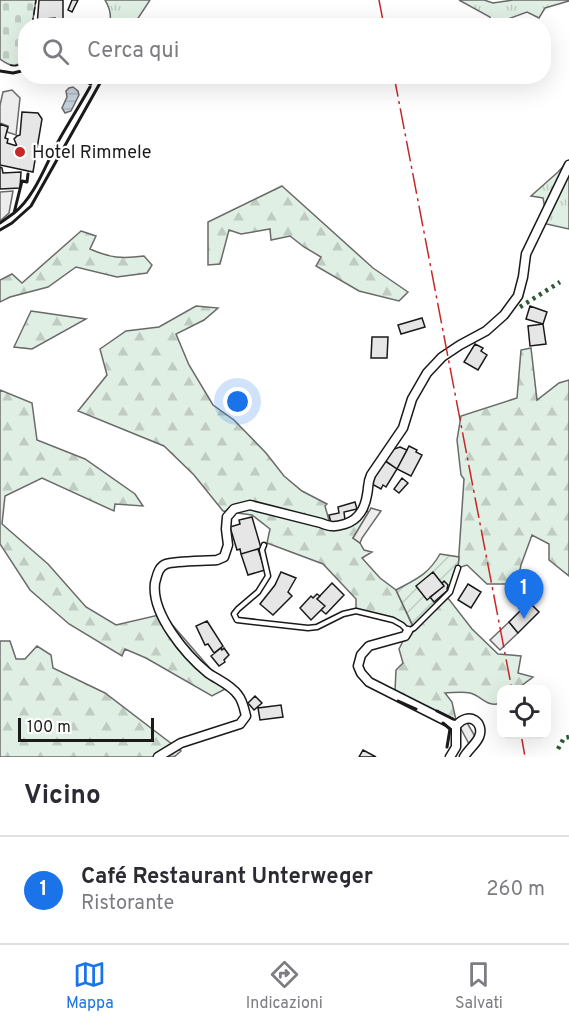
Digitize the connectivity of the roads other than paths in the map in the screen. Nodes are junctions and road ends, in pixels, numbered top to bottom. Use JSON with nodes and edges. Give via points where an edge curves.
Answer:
{"nodes":[{"id":1,"x":569,"y":165,"type":"edge"},
{"id":2,"x":264,"y":545,"type":"dead end"},
{"id":3,"x":458,"y":568,"type":"dead end"},
{"id":4,"x":411,"y":629,"type":"junction"},
{"id":5,"x":456,"y":726,"type":"junction"},
{"id":6,"x":158,"y":757,"type":"edge"},
{"id":7,"x":450,"y":757,"type":"edge"},
{"id":8,"x":464,"y":757,"type":"edge"}],
"edges":[{"from":1,"to":6,"type":"street","via":[[526,254],[518,296],[504,315],[442,357],[427,373],[412,399],[403,428],[367,484],[368,495],[361,513],[351,522],[330,527],[250,505],[234,509],[227,517],[228,545],[224,557],[167,563],[159,568],[154,588],[163,618],[192,658],[238,694],[246,716],[240,724],[181,743]]},
{"from":2,"to":4,"type":"lane","via":[[267,576],[258,592],[234,614],[237,620],[308,628],[356,610]]},
{"from":3,"to":4,"type":"lane","via":[[450,592]]},
{"from":4,"to":5,"type":"street","via":[[405,636],[369,646],[361,655],[361,673],[369,682]]},
{"from":5,"to":7,"type":"street","via":[[456,747]]},
{"from":5,"to":8,"type":"street","via":[[467,718],[475,720],[480,730]]}]}
